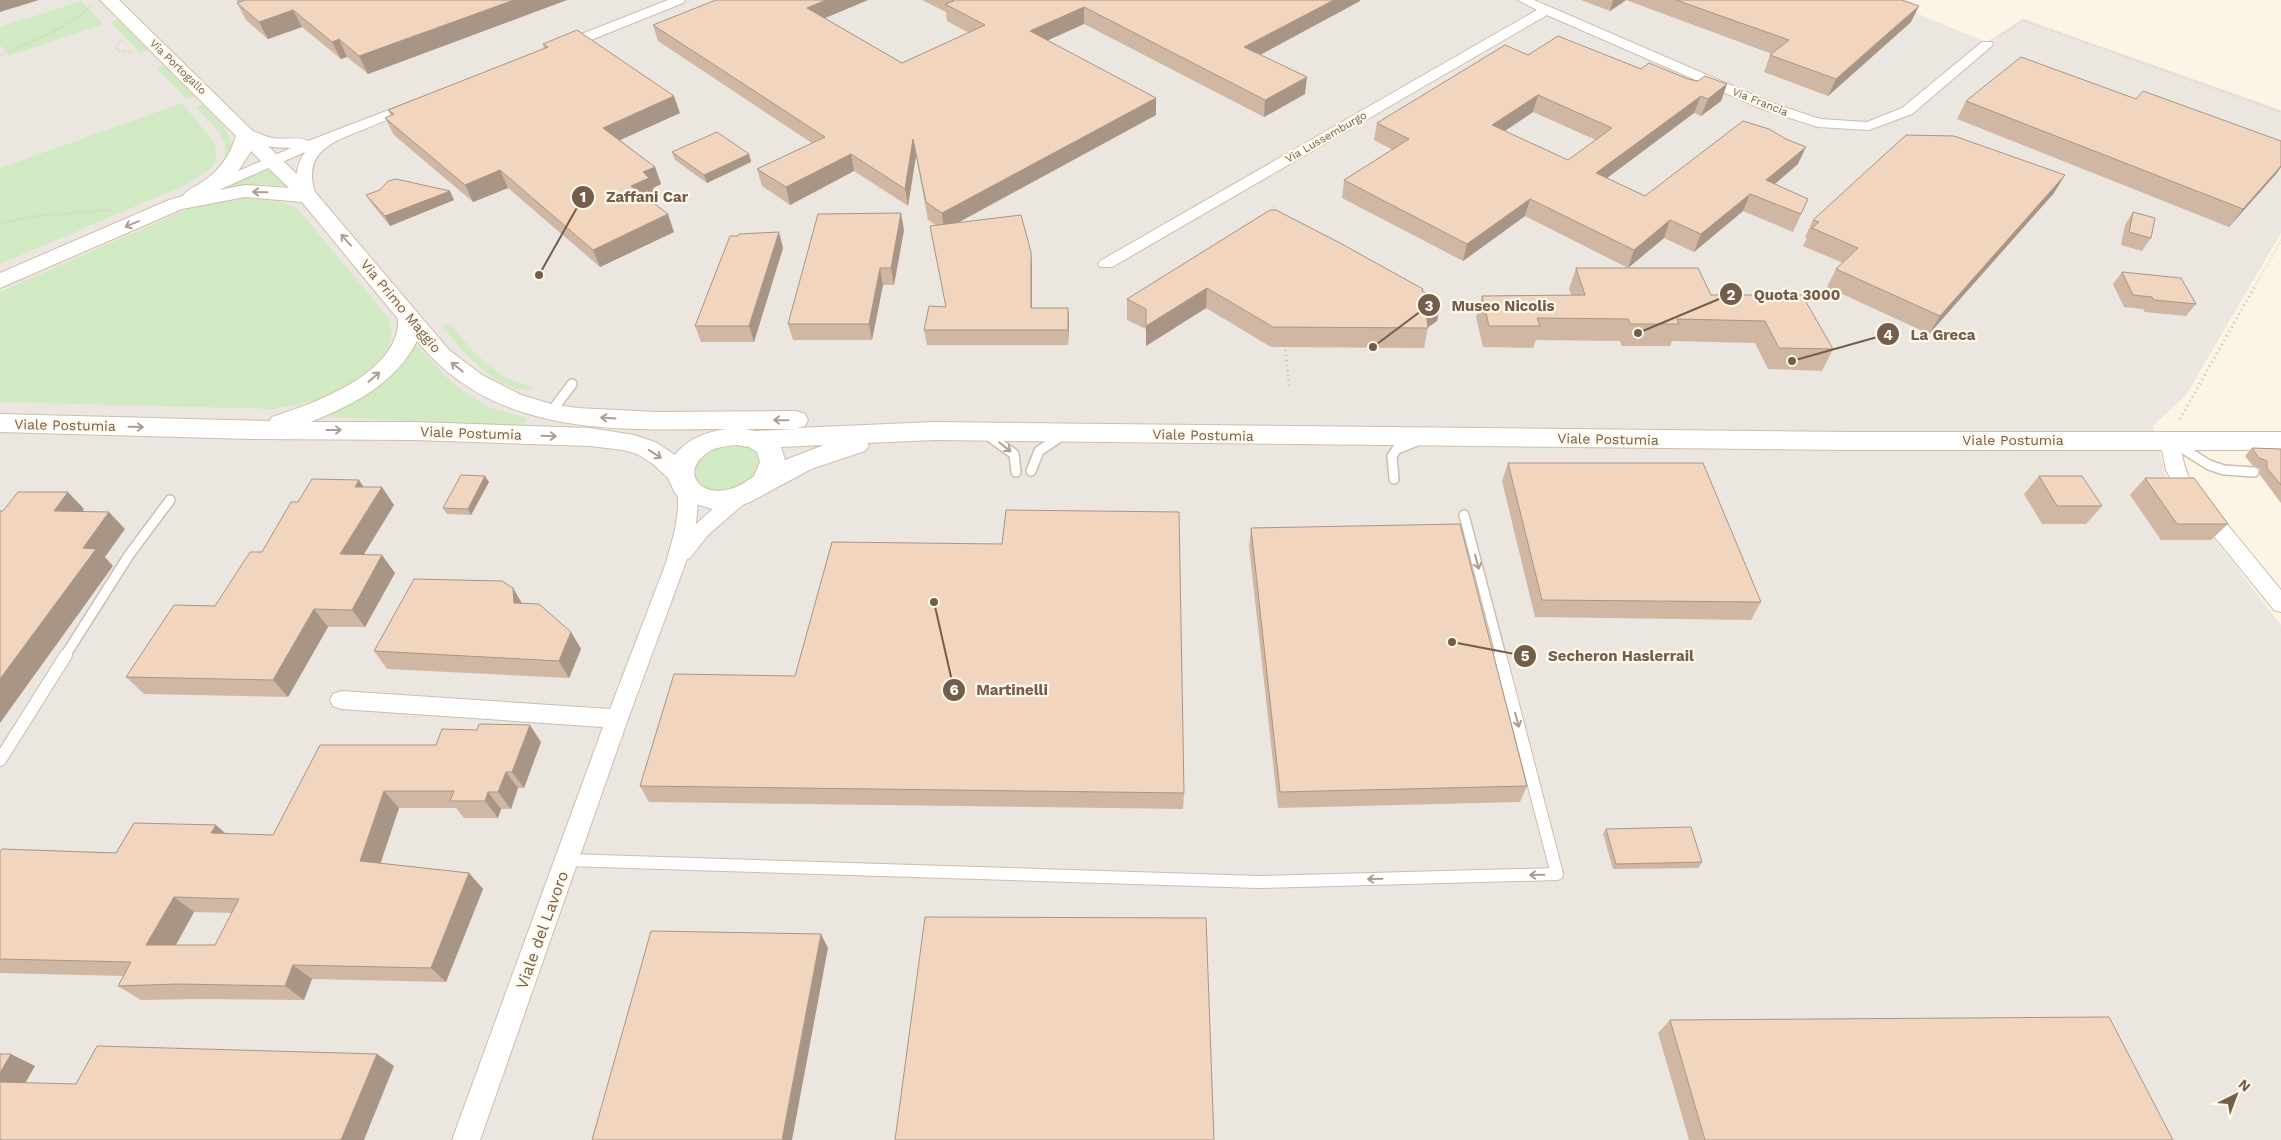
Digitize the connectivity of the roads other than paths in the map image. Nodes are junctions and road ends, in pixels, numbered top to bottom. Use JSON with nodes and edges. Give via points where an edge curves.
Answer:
{"nodes":[{"id":1,"x":679,"y":0,"type":"edge"},
{"id":2,"x":1524,"y":0,"type":"edge"},
{"id":3,"x":101,"y":2,"type":"edge"},
{"id":4,"x":1546,"y":10,"type":"junction"},
{"id":5,"x":1987,"y":45,"type":"road end"},
{"id":6,"x":550,"y":51,"type":"edge"},
{"id":7,"x":430,"y":98,"type":"edge"},
{"id":8,"x":246,"y":134,"type":"junction"},
{"id":9,"x":329,"y":138,"type":"junction"},
{"id":10,"x":273,"y":160,"type":"junction"},
{"id":11,"x":202,"y":192,"type":"junction"},
{"id":12,"x":308,"y":196,"type":"junction"},
{"id":13,"x":176,"y":204,"type":"junction"},
{"id":14,"x":1106,"y":264,"type":"dead end"},
{"id":15,"x":0,"y":281,"type":"edge"},
{"id":16,"x":410,"y":316,"type":"junction"},
{"id":17,"x":572,"y":384,"type":"dead end"},
{"id":18,"x":551,"y":412,"type":"junction"},
{"id":19,"x":656,"y":422,"type":"junction"},
{"id":20,"x":0,"y":423,"type":"edge"},
{"id":21,"x":250,"y":430,"type":"junction"},
{"id":22,"x":934,"y":431,"type":"junction"},
{"id":23,"x":981,"y":431,"type":"junction"},
{"id":24,"x":1066,"y":433,"type":"junction"},
{"id":25,"x":1432,"y":437,"type":"junction"},
{"id":26,"x":719,"y":438,"type":"junction"},
{"id":27,"x":758,"y":439,"type":"junction"},
{"id":28,"x":2169,"y":440,"type":"junction"},
{"id":29,"x":2281,"y":441,"type":"edge"},
{"id":30,"x":1031,"y":471,"type":"dead end"},
{"id":31,"x":1016,"y":472,"type":"dead end"},
{"id":32,"x":2254,"y":472,"type":"dead end"},
{"id":33,"x":1394,"y":479,"type":"dead end"},
{"id":34,"x":684,"y":482,"type":"junction"},
{"id":35,"x":765,"y":482,"type":"junction"},
{"id":36,"x":738,"y":498,"type":"junction"},
{"id":37,"x":170,"y":500,"type":"dead end"},
{"id":38,"x":1464,"y":515,"type":"dead end"},
{"id":39,"x":676,"y":563,"type":"junction"},
{"id":40,"x":2281,"y":604,"type":"edge"},
{"id":41,"x":341,"y":700,"type":"dead end"},
{"id":42,"x":617,"y":719,"type":"junction"},
{"id":43,"x":0,"y":760,"type":"edge"},
{"id":44,"x":567,"y":860,"type":"junction"},
{"id":45,"x":466,"y":1140,"type":"edge"}],
"edges":[{"from":1,"to":6,"type":"street"},
{"from":2,"to":4,"type":"street","name":"Via Francia"},
{"from":3,"to":8,"type":"main road","name":"Via Portogallo"},
{"from":4,"to":5,"type":"street","name":"Via Francia","via":[[1767,106],[1818,123],[1869,126],[1907,111]]},
{"from":4,"to":14,"type":"street","name":"Via Lussemburgo"},
{"from":7,"to":9,"type":"street","name":"Via Primo Maggio"},
{"from":8,"to":9,"type":"street","name":"Via Primo Maggio","via":[[275,144]]},
{"from":8,"to":10,"type":"main road","name":"Via Portogallo"},
{"from":8,"to":11,"type":"main road","via":[[244,146],[229,170]]},
{"from":9,"to":10,"type":"street","name":"Via Primo Maggio"},
{"from":9,"to":12,"type":"street","name":"Via Primo Maggio","via":[[315,151],[302,171]]},
{"from":10,"to":11,"type":"street","name":"Via Primo Maggio"},
{"from":10,"to":12,"type":"main road","name":"Via Portogallo"},
{"from":11,"to":13,"type":"main road"},
{"from":12,"to":13,"type":"main road","one_way":true,"via":[[245,192]]},
{"from":16,"to":12,"type":"main road","name":"Via Primo Maggio","one_way":true},
{"from":13,"to":15,"type":"main road","one_way":true},
{"from":18,"to":16,"type":"main road","name":"Via Primo Maggio","one_way":true,"via":[[512,401],[474,381],[441,355]]},
{"from":21,"to":16,"type":"main road","name":"Viale Postumia","one_way":true,"via":[[322,408],[369,382],[401,351],[411,329]]},
{"from":17,"to":18,"type":"lane"},
{"from":19,"to":18,"type":"main road","name":"Via Primo Maggio","one_way":true},
{"from":22,"to":19,"type":"main road","name":"Viale Postumia","one_way":true,"via":[[885,422]]},
{"from":19,"to":26,"type":"main road","name":"Viale Postumia"},
{"from":20,"to":21,"type":"main road","name":"Viale Postumia","one_way":true},
{"from":21,"to":34,"type":"main road","name":"Viale Postumia","one_way":true,"via":[[415,431],[625,441],[662,458]]},
{"from":22,"to":23,"type":"main road","name":"Viale Postumia"},
{"from":22,"to":27,"type":"main road","name":"Viale Postumia"},
{"from":22,"to":35,"type":"main road","name":"Viale Postumia","via":[[837,449]]},
{"from":23,"to":24,"type":"main road","name":"Viale Postumia"},
{"from":23,"to":31,"type":"lane","one_way":true,"via":[[1014,454]]},
{"from":24,"to":25,"type":"main road","name":"Viale Postumia"},
{"from":24,"to":30,"type":"lane","via":[[1040,452]]},
{"from":25,"to":28,"type":"main road","name":"Viale Postumia"},
{"from":25,"to":33,"type":"lane","via":[[1397,449],[1392,456]]},
{"from":26,"to":27,"type":"main road","name":"Viale Postumia","via":[[746,436]]},
{"from":26,"to":34,"type":"main road","name":"Viale Postumia","via":[[696,449],[688,457],[683,466]]},
{"from":27,"to":35,"type":"main road","via":[[767,446],[774,463]]},
{"from":28,"to":29,"type":"main road","name":"Viale Postumia"},
{"from":28,"to":32,"type":"lane","via":[[2209,465],[2224,470]]},
{"from":28,"to":40,"type":"street","via":[[2175,470],[2183,484]]},
{"from":34,"to":36,"type":"main road","name":"Viale Postumia","via":[[695,495],[707,500]]},
{"from":34,"to":39,"type":"street","name":"Viale del Lavoro","via":[[688,508]]},
{"from":35,"to":36,"type":"main road","name":"Viale Postumia"},
{"from":36,"to":39,"type":"street","name":"Viale del Lavoro","via":[[701,530]]},
{"from":37,"to":43,"type":"lane","via":[[129,555]]},
{"from":38,"to":44,"type":"lane","one_way":true,"via":[[1557,874],[1259,882]]},
{"from":39,"to":42,"type":"street","name":"Viale del Lavoro"},
{"from":41,"to":42,"type":"street"},
{"from":42,"to":44,"type":"street","name":"Viale del Lavoro"},
{"from":44,"to":45,"type":"street","name":"Viale del Lavoro"}]}
